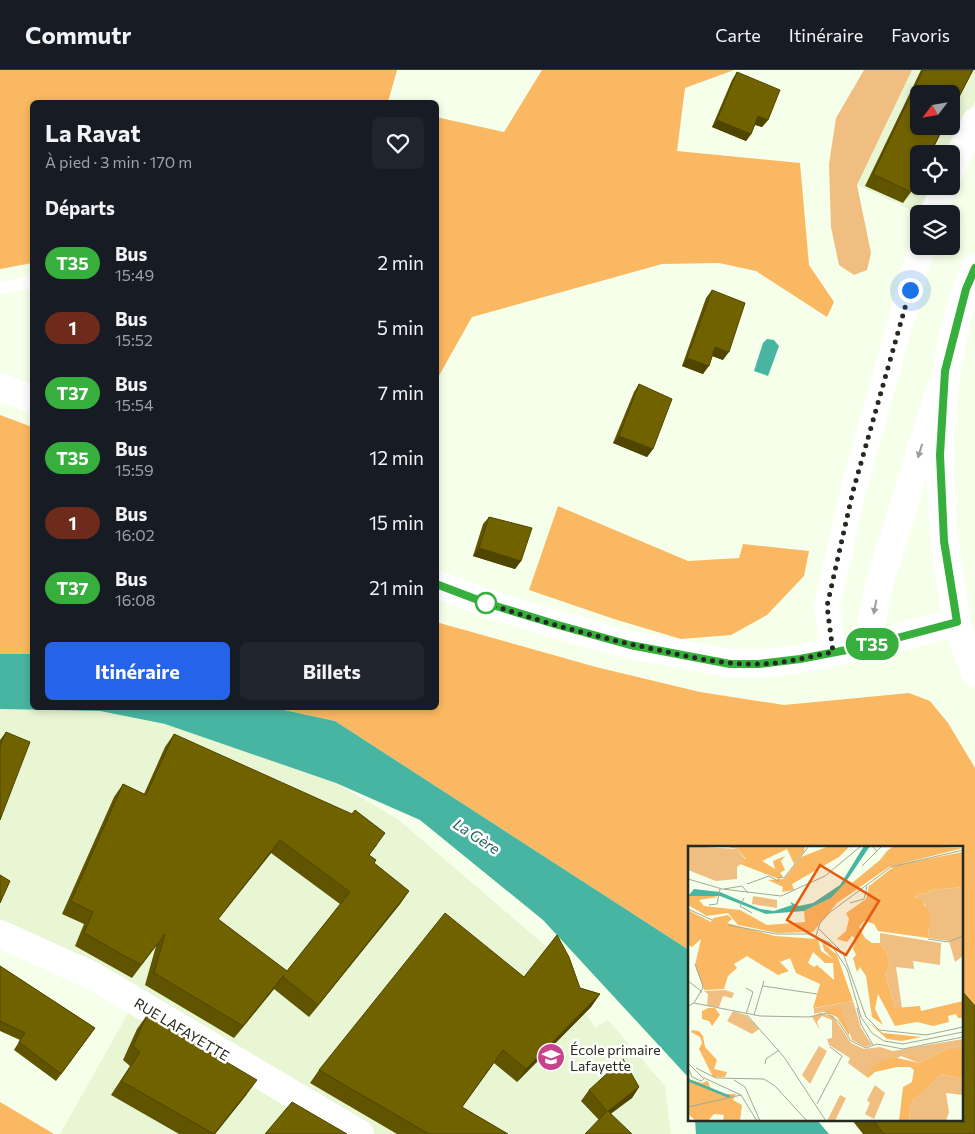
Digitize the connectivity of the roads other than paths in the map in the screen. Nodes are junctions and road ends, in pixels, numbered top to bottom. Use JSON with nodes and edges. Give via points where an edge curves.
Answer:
{"nodes":[{"id":1,"x":975,"y":121,"type":"edge"},
{"id":2,"x":960,"y":152,"type":"edge"},
{"id":3,"x":919,"y":255,"type":"edge"},
{"id":4,"x":975,"y":268,"type":"edge"},
{"id":5,"x":30,"y":282,"type":"edge"},
{"id":6,"x":0,"y":288,"type":"edge"},
{"id":7,"x":945,"y":371,"type":"junction"},
{"id":8,"x":0,"y":387,"type":"edge"},
{"id":9,"x":30,"y":398,"type":"edge"},
{"id":10,"x":439,"y":585,"type":"edge"},
{"id":11,"x":957,"y":622,"type":"junction"},
{"id":12,"x":867,"y":646,"type":"junction"},
{"id":13,"x":833,"y":652,"type":"junction"},
{"id":14,"x":975,"y":673,"type":"edge"},
{"id":15,"x":0,"y":934,"type":"edge"},
{"id":16,"x":360,"y":1134,"type":"edge"}],
"edges":[{"from":1,"to":2,"type":"street"},
{"from":3,"to":13,"type":"street","via":[[853,491],[827,606]]},
{"from":4,"to":7,"type":"street","via":[[966,289]]},
{"from":5,"to":6,"type":"lane"},
{"from":7,"to":11,"type":"street","via":[[940,455],[944,541]]},
{"from":7,"to":12,"type":"street","one_way":true,"via":[[879,586]]},
{"from":8,"to":9,"type":"street"},
{"from":10,"to":13,"type":"street","via":[[486,603],[630,645],[730,664],[759,664]]},
{"from":11,"to":12,"type":"street"},
{"from":11,"to":14,"type":"street"},
{"from":12,"to":13,"type":"street"},
{"from":15,"to":16,"type":"street","name":"RUE LAFAYETTE","via":[[93,976]]}]}
